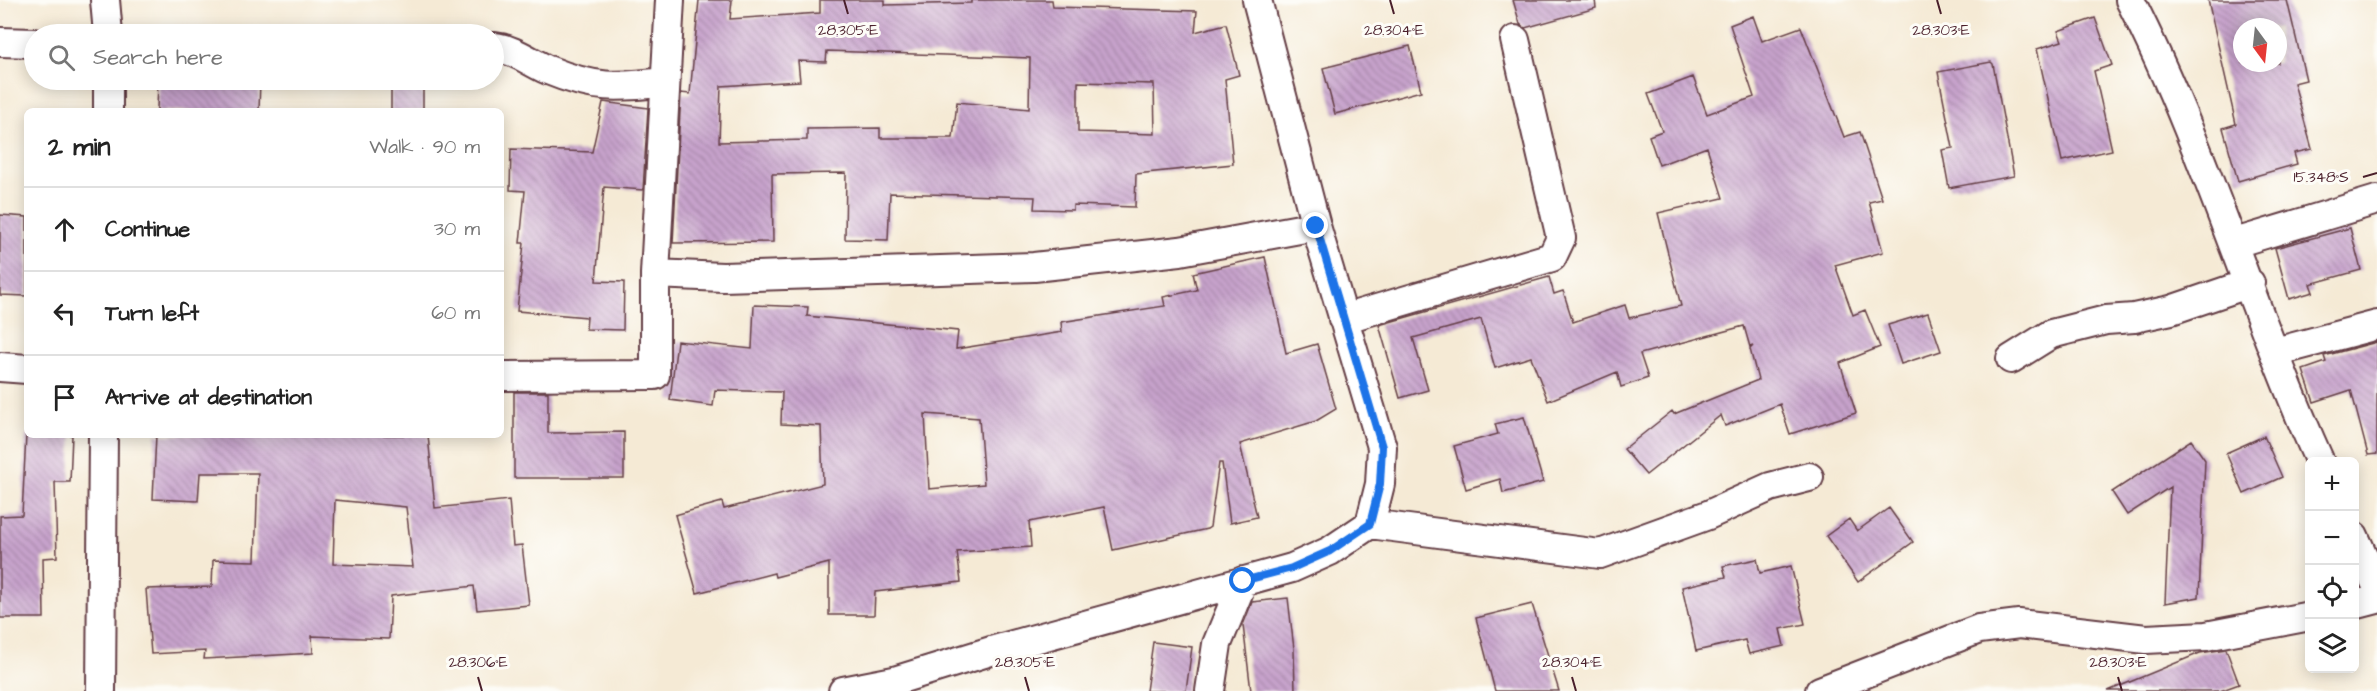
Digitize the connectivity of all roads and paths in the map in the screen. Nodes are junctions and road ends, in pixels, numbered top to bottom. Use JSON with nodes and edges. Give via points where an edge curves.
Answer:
{"nodes":[{"id":1,"x":105,"y":0,"type":"edge"},
{"id":2,"x":670,"y":0,"type":"edge"},
{"id":3,"x":1257,"y":0,"type":"edge"},
{"id":4,"x":2130,"y":0,"type":"edge"},
{"id":5,"x":107,"y":24,"type":"edge"},
{"id":6,"x":1515,"y":40,"type":"dead end"},
{"id":7,"x":0,"y":42,"type":"edge"},
{"id":8,"x":24,"y":43,"type":"edge"},
{"id":9,"x":504,"y":48,"type":"edge"},
{"id":10,"x":665,"y":82,"type":"junction"},
{"id":11,"x":108,"y":90,"type":"edge"},
{"id":12,"x":108,"y":108,"type":"edge"},
{"id":13,"x":2377,"y":201,"type":"edge"},
{"id":14,"x":1316,"y":226,"type":"junction"},
{"id":15,"x":2235,"y":243,"type":"junction"},
{"id":16,"x":655,"y":274,"type":"junction"},
{"id":17,"x":2250,"y":283,"type":"junction"},
{"id":18,"x":1343,"y":319,"type":"junction"},
{"id":19,"x":2377,"y":325,"type":"edge"},
{"id":20,"x":2275,"y":352,"type":"junction"},
{"id":21,"x":2011,"y":359,"type":"dead end"},
{"id":22,"x":0,"y":367,"type":"edge"},
{"id":23,"x":24,"y":369,"type":"edge"},
{"id":24,"x":504,"y":376,"type":"edge"},
{"id":25,"x":104,"y":438,"type":"edge"},
{"id":26,"x":2318,"y":457,"type":"edge"},
{"id":27,"x":1809,"y":477,"type":"dead end"},
{"id":28,"x":1370,"y":524,"type":"junction"},
{"id":29,"x":2359,"y":545,"type":"edge"},
{"id":30,"x":1243,"y":581,"type":"junction"},
{"id":31,"x":2377,"y":585,"type":"edge"},
{"id":32,"x":2377,"y":599,"type":"edge"},
{"id":33,"x":2359,"y":604,"type":"edge"},
{"id":34,"x":2305,"y":617,"type":"edge"},
{"id":35,"x":101,"y":691,"type":"edge"},
{"id":36,"x":843,"y":691,"type":"edge"},
{"id":37,"x":1210,"y":691,"type":"edge"},
{"id":38,"x":1820,"y":691,"type":"edge"}],
"edges":[{"from":1,"to":5,"type":"street"},
{"from":2,"to":10,"type":"street"},
{"from":3,"to":14,"type":"street"},
{"from":4,"to":15,"type":"street"},
{"from":6,"to":18,"type":"street","via":[[1561,238],[1552,257]]},
{"from":7,"to":8,"type":"street"},
{"from":9,"to":10,"type":"street","via":[[592,86]]},
{"from":10,"to":16,"type":"street"},
{"from":11,"to":12,"type":"street"},
{"from":13,"to":15,"type":"street"},
{"from":14,"to":16,"type":"street","via":[[1180,251],[1034,267],[723,276]]},
{"from":14,"to":18,"type":"street"},
{"from":15,"to":17,"type":"street"},
{"from":16,"to":24,"type":"street","via":[[655,375]]},
{"from":17,"to":20,"type":"street"},
{"from":17,"to":21,"type":"street","via":[[2171,310],[2051,334]]},
{"from":18,"to":28,"type":"street","via":[[1382,447],[1380,484]]},
{"from":19,"to":20,"type":"street"},
{"from":20,"to":26,"type":"street"},
{"from":22,"to":23,"type":"street"},
{"from":25,"to":35,"type":"street"},
{"from":27,"to":28,"type":"street","via":[[1770,487],[1708,515],[1600,554]]},
{"from":28,"to":30,"type":"street","via":[[1330,551],[1292,568]]},
{"from":29,"to":31,"type":"street"},
{"from":30,"to":36,"type":"street","via":[[894,681]]},
{"from":30,"to":37,"type":"street","via":[[1217,644]]},
{"from":32,"to":33,"type":"street"},
{"from":34,"to":38,"type":"street","via":[[2206,636],[2146,639],[2019,624],[1979,629]]}]}
